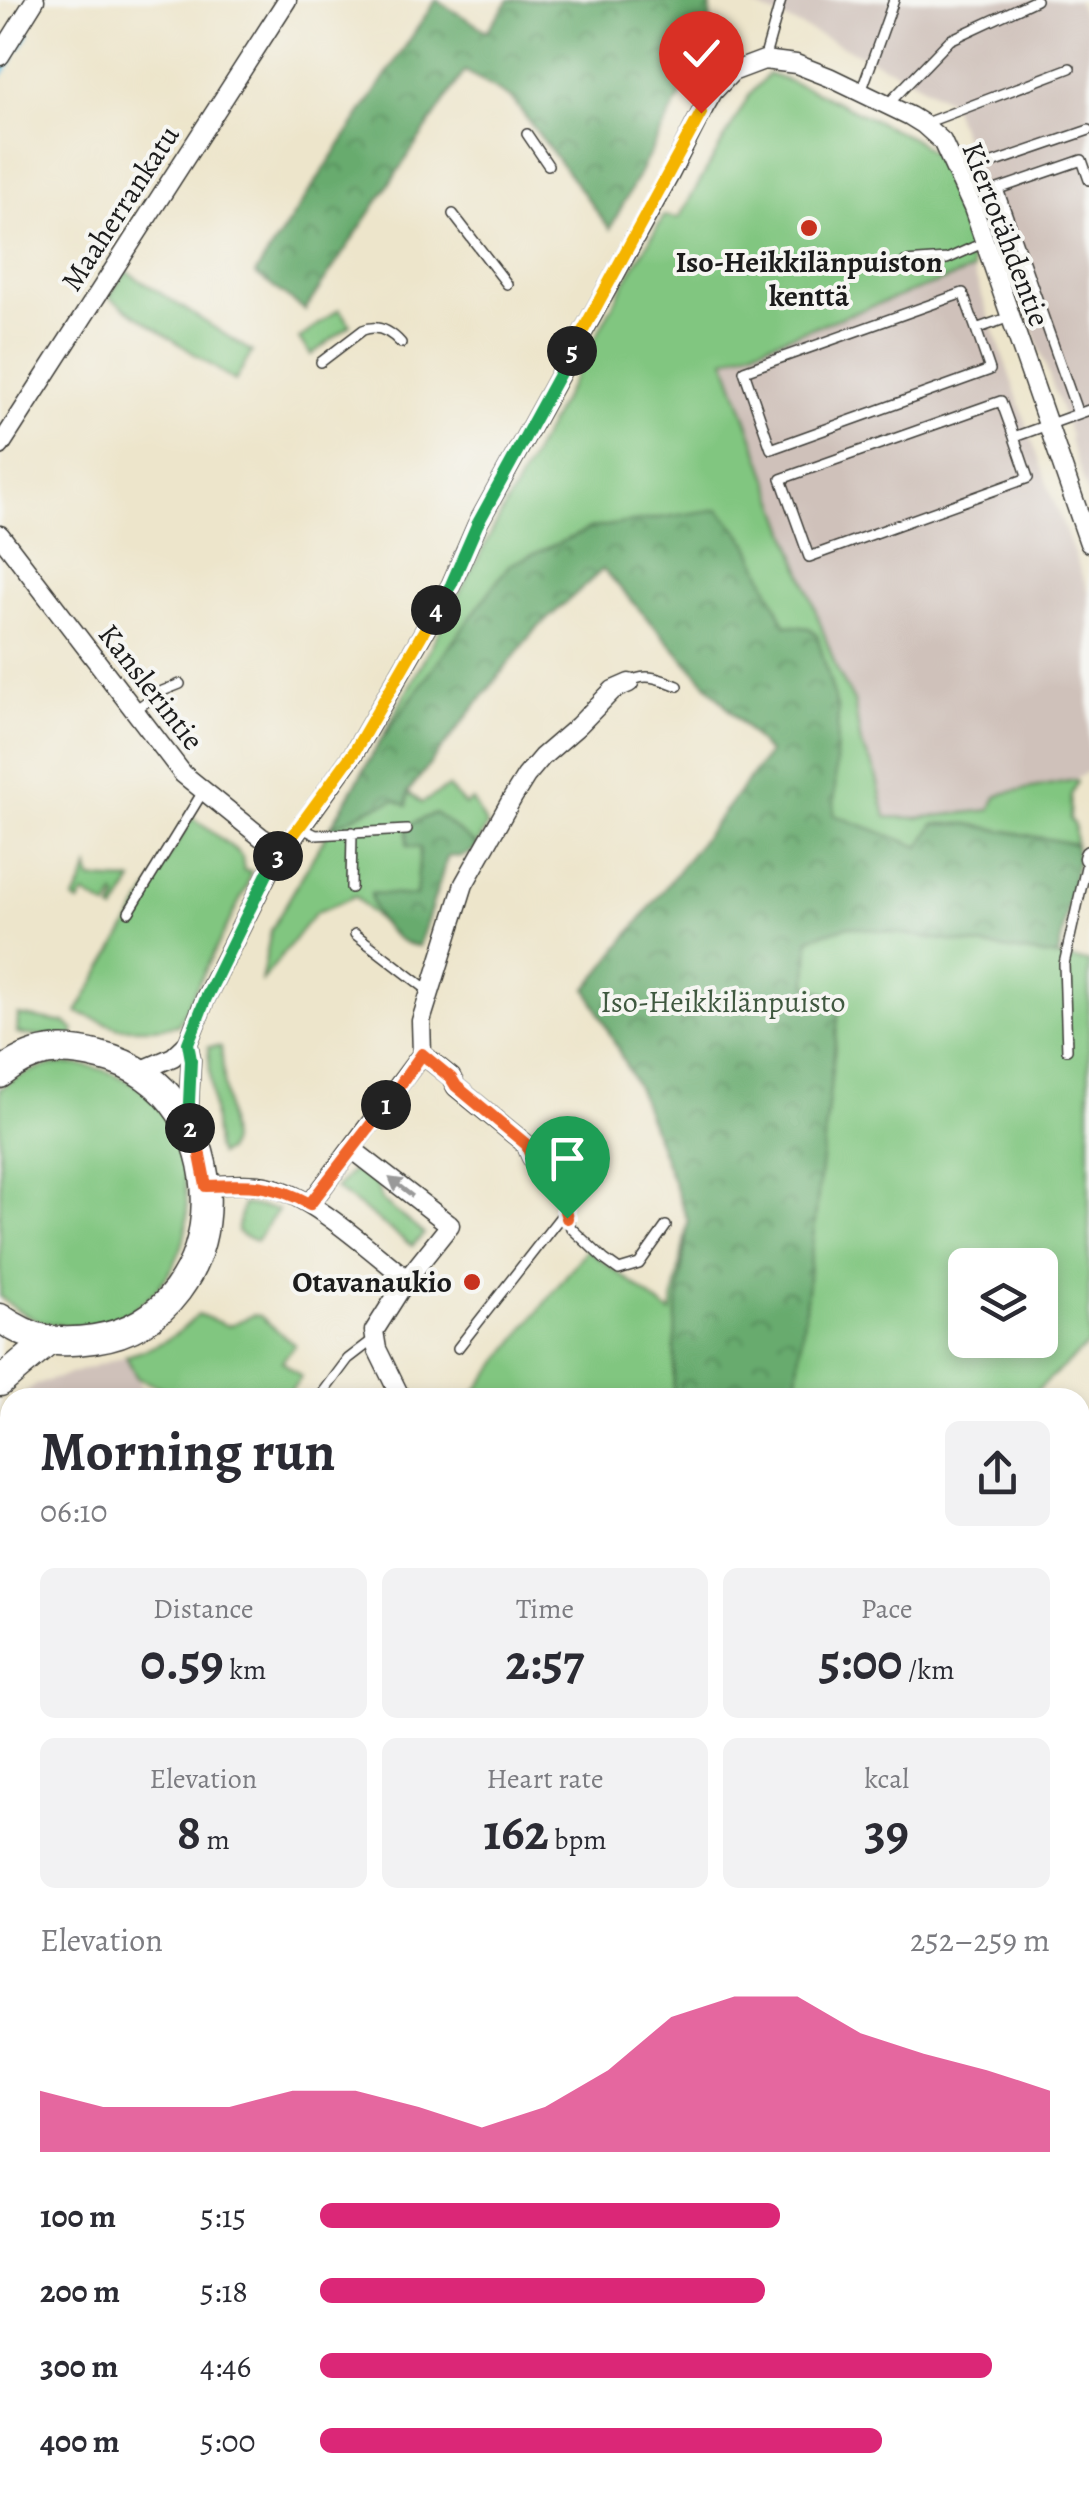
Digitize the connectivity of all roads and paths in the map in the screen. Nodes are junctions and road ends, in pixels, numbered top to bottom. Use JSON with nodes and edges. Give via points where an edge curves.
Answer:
{"nodes":[{"id":1,"x":36,"y":0,"type":"edge"},
{"id":2,"x":287,"y":0,"type":"edge"},
{"id":3,"x":781,"y":0,"type":"edge"},
{"id":4,"x":894,"y":0,"type":"edge"},
{"id":5,"x":1036,"y":0,"type":"edge"},
{"id":6,"x":0,"y":56,"type":"edge"},
{"id":7,"x":759,"y":62,"type":"junction"},
{"id":8,"x":1070,"y":68,"type":"dead end"},
{"id":9,"x":861,"y":92,"type":"junction"},
{"id":10,"x":887,"y":105,"type":"junction"},
{"id":11,"x":923,"y":124,"type":"junction"},
{"id":12,"x":1089,"y":130,"type":"edge"},
{"id":13,"x":527,"y":134,"type":"dead end"},
{"id":14,"x":548,"y":165,"type":"dead end"},
{"id":15,"x":958,"y":175,"type":"junction"},
{"id":16,"x":1089,"y":180,"type":"edge"},
{"id":17,"x":452,"y":214,"type":"dead end"},
{"id":18,"x":985,"y":242,"type":"junction"},
{"id":19,"x":905,"y":262,"type":"dead end"},
{"id":20,"x":507,"y":284,"type":"dead end"},
{"id":21,"x":1010,"y":317,"type":"junction"},
{"id":22,"x":976,"y":329,"type":"junction"},
{"id":23,"x":401,"y":343,"type":"dead end"},
{"id":24,"x":321,"y":362,"type":"dead end"},
{"id":25,"x":1089,"y":410,"type":"edge"},
{"id":26,"x":1078,"y":414,"type":"junction"},
{"id":27,"x":1048,"y":425,"type":"junction"},
{"id":28,"x":1014,"y":437,"type":"junction"},
{"id":29,"x":0,"y":446,"type":"edge"},
{"id":30,"x":0,"y":535,"type":"edge"},
{"id":31,"x":1089,"y":543,"type":"edge"},
{"id":32,"x":629,"y":682,"type":"joint"},
{"id":33,"x":180,"y":684,"type":"dead end"},
{"id":34,"x":678,"y":686,"type":"dead end"},
{"id":35,"x":134,"y":710,"type":"junction"},
{"id":36,"x":204,"y":790,"type":"junction"},
{"id":37,"x":300,"y":828,"type":"junction"},
{"id":38,"x":407,"y":830,"type":"dead end"},
{"id":39,"x":352,"y":832,"type":"junction"},
{"id":40,"x":282,"y":850,"type":"junction"},
{"id":41,"x":1089,"y":856,"type":"edge"},
{"id":42,"x":352,"y":888,"type":"dead end"},
{"id":43,"x":129,"y":912,"type":"dead end"},
{"id":44,"x":354,"y":934,"type":"dead end"},
{"id":45,"x":431,"y":993,"type":"junction"},
{"id":46,"x":0,"y":1042,"type":"edge"},
{"id":47,"x":188,"y":1043,"type":"junction"},
{"id":48,"x":1067,"y":1050,"type":"dead end"},
{"id":49,"x":32,"y":1054,"type":"junction"},
{"id":50,"x":422,"y":1054,"type":"junction"},
{"id":51,"x":140,"y":1071,"type":"junction"},
{"id":52,"x":0,"y":1074,"type":"edge"},
{"id":53,"x":188,"y":1124,"type":"junction"},
{"id":54,"x":352,"y":1149,"type":"junction"},
{"id":55,"x":206,"y":1186,"type":"junction"},
{"id":56,"x":567,"y":1191,"type":"joint"},
{"id":57,"x":310,"y":1204,"type":"junction"},
{"id":58,"x":565,"y":1211,"type":"junction"},
{"id":59,"x":666,"y":1226,"type":"dead end"},
{"id":60,"x":407,"y":1279,"type":"junction"},
{"id":61,"x":0,"y":1318,"type":"edge"},
{"id":62,"x":374,"y":1339,"type":"junction"},
{"id":63,"x":50,"y":1340,"type":"junction"},
{"id":64,"x":458,"y":1348,"type":"dead end"},
{"id":65,"x":0,"y":1382,"type":"edge"},
{"id":66,"x":326,"y":1388,"type":"edge"},
{"id":67,"x":396,"y":1388,"type":"edge"}],
"edges":[{"from":1,"to":6,"type":"street"},
{"from":2,"to":29,"type":"street","name":"Maaherrankatu"},
{"from":3,"to":7,"type":"lane"},
{"from":4,"to":9,"type":"lane"},
{"from":5,"to":10,"type":"lane","via":[[950,40]]},
{"from":7,"to":9,"type":"street","name":"Kiertotähdentie","via":[[796,64]]},
{"from":7,"to":37,"type":"street","via":[[732,72],[707,102],[485,509],[451,585],[354,752]]},
{"from":8,"to":11,"type":"lane"},
{"from":9,"to":10,"type":"street","name":"Kiertotähdentie"},
{"from":10,"to":11,"type":"street","name":"Kiertotähdentie"},
{"from":11,"to":15,"type":"street","name":"Kiertotähdentie","via":[[942,141]]},
{"from":12,"to":15,"type":"lane"},
{"from":13,"to":14,"type":"lane"},
{"from":15,"to":18,"type":"street","name":"Kiertotähdentie"},
{"from":16,"to":26,"type":"lane","via":[[1082,160],[998,189]]},
{"from":17,"to":20,"type":"lane"},
{"from":18,"to":19,"type":"lane","via":[[947,259]]},
{"from":18,"to":21,"type":"street","name":"Kiertotähdentie"},
{"from":21,"to":22,"type":"lane"},
{"from":21,"to":27,"type":"street","name":"Kiertotähdentie"},
{"from":22,"to":22,"type":"lane","via":[[990,370],[771,449],[744,371],[963,293]]},
{"from":23,"to":24,"type":"lane","via":[[371,327]]},
{"from":25,"to":26,"type":"lane"},
{"from":26,"to":27,"type":"lane"},
{"from":27,"to":28,"type":"lane"},
{"from":27,"to":31,"type":"street","name":"Kiertotähdentie"},
{"from":28,"to":28,"type":"lane","via":[[1028,478],[809,556],[782,479],[1001,401]]},
{"from":30,"to":35,"type":"street","name":"Kanslerintie"},
{"from":32,"to":34,"type":"lane","via":[[655,677]]},
{"from":32,"to":45,"type":"street","via":[[542,757],[512,797],[464,884]]},
{"from":33,"to":35,"type":"lane"},
{"from":35,"to":36,"type":"street","name":"Kanslerintie","via":[[183,774]]},
{"from":36,"to":40,"type":"street","name":"Kanslerintie"},
{"from":36,"to":43,"type":"lane"},
{"from":37,"to":39,"type":"lane","via":[[316,836]]},
{"from":37,"to":40,"type":"street"},
{"from":38,"to":39,"type":"lane"},
{"from":39,"to":42,"type":"lane"},
{"from":40,"to":47,"type":"street"},
{"from":41,"to":48,"type":"lane","via":[[1064,964]]},
{"from":44,"to":45,"type":"lane"},
{"from":45,"to":50,"type":"street","via":[[421,1021]]},
{"from":46,"to":49,"type":"street"},
{"from":47,"to":51,"type":"street"},
{"from":47,"to":53,"type":"street"},
{"from":49,"to":51,"type":"street","via":[[71,1050]]},
{"from":49,"to":52,"type":"street"},
{"from":50,"to":54,"type":"street"},
{"from":50,"to":56,"type":"street","via":[[527,1145],[533,1163]]},
{"from":51,"to":53,"type":"street"},
{"from":53,"to":55,"type":"street"},
{"from":54,"to":57,"type":"street"},
{"from":60,"to":54,"type":"street","one_way":true,"via":[[450,1225]]},
{"from":55,"to":57,"type":"street","via":[[268,1186]]},
{"from":55,"to":63,"type":"street","via":[[195,1258],[164,1306],[116,1334]]},
{"from":56,"to":58,"type":"lane"},
{"from":57,"to":60,"type":"street"},
{"from":58,"to":59,"type":"lane","via":[[571,1228],[619,1270],[639,1264]]},
{"from":58,"to":64,"type":"lane"},
{"from":60,"to":62,"type":"street"},
{"from":61,"to":63,"type":"street"},
{"from":62,"to":66,"type":"lane"},
{"from":62,"to":67,"type":"street"},
{"from":63,"to":65,"type":"street"}]}
